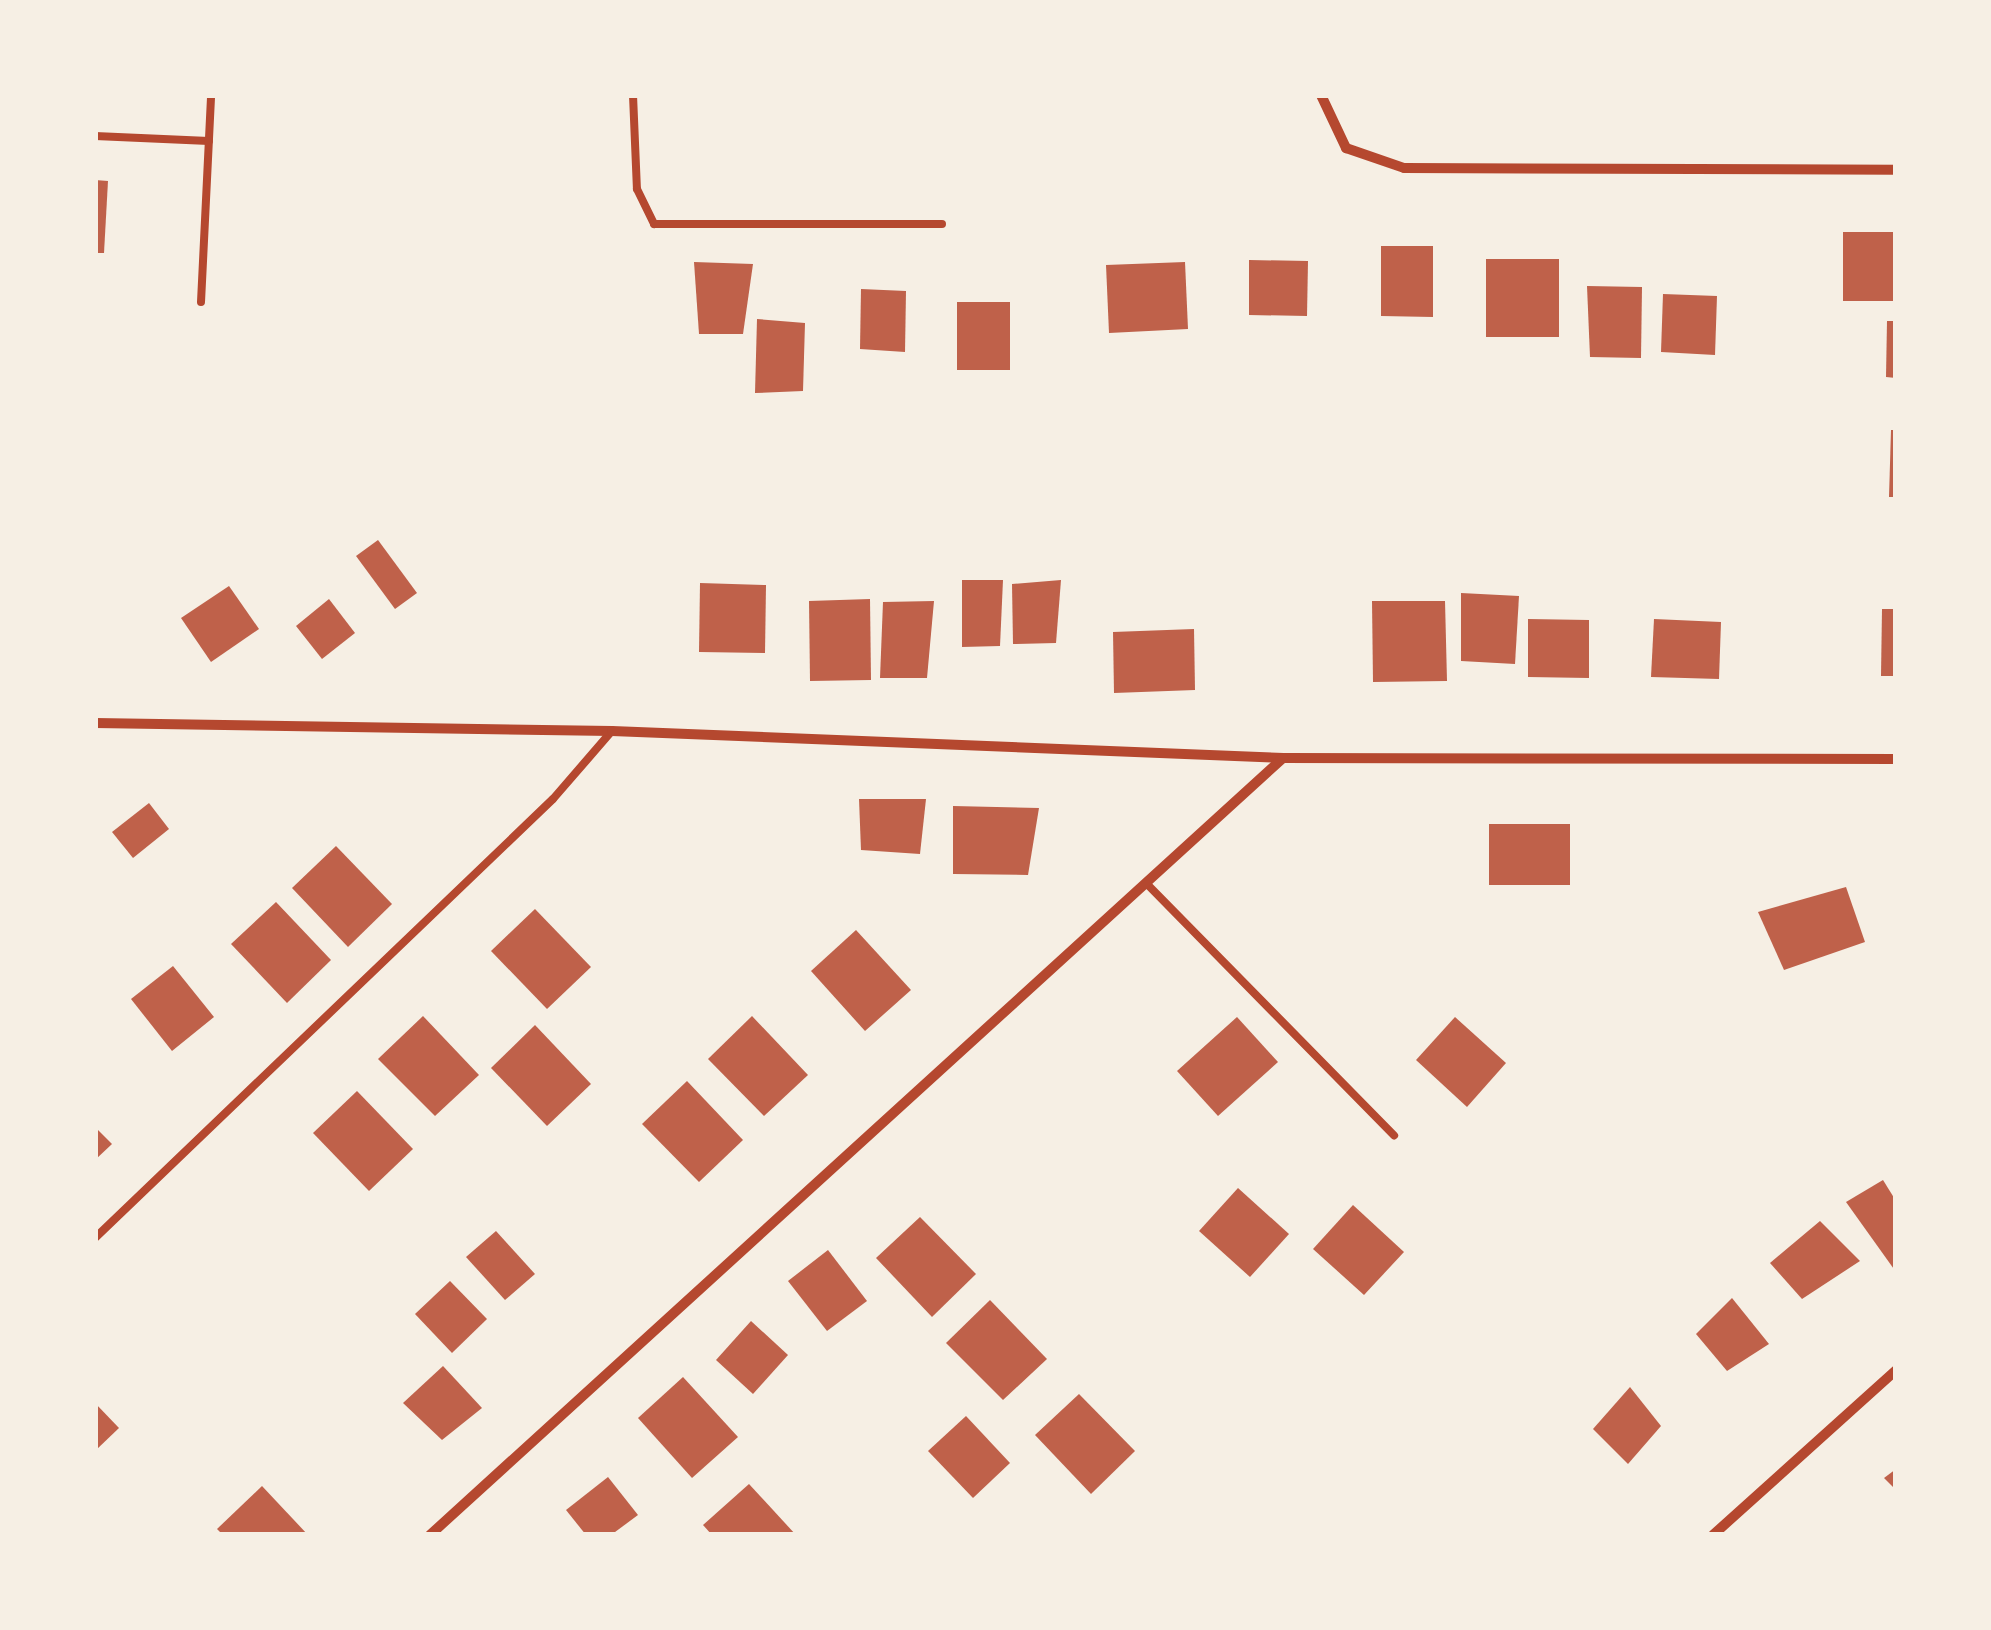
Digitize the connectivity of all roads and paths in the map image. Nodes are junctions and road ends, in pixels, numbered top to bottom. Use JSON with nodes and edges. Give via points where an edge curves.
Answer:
{"nodes":[{"id":1,"x":211,"y":95,"type":"edge"},
{"id":2,"x":633,"y":95,"type":"edge"},
{"id":3,"x":1320,"y":95,"type":"edge"},
{"id":4,"x":95,"y":136,"type":"edge"},
{"id":5,"x":209,"y":141,"type":"junction"},
{"id":6,"x":1896,"y":170,"type":"edge"},
{"id":7,"x":942,"y":224,"type":"dead end"},
{"id":8,"x":201,"y":302,"type":"dead end"},
{"id":9,"x":95,"y":723,"type":"edge"},
{"id":10,"x":612,"y":731,"type":"junction"},
{"id":11,"x":1284,"y":758,"type":"junction"},
{"id":12,"x":1896,"y":759,"type":"edge"},
{"id":13,"x":1146,"y":883,"type":"junction"},
{"id":14,"x":1394,"y":1136,"type":"dead end"},
{"id":15,"x":95,"y":1238,"type":"edge"},
{"id":16,"x":1896,"y":1370,"type":"edge"},
{"id":17,"x":430,"y":1535,"type":"edge"},
{"id":18,"x":1713,"y":1535,"type":"edge"}],
"edges":[{"from":1,"to":5,"type":"lane"},
{"from":2,"to":7,"type":"lane","via":[[637,189],[654,224]]},
{"from":3,"to":6,"type":"street","via":[[1346,148],[1404,168]]},
{"from":4,"to":5,"type":"lane"},
{"from":5,"to":8,"type":"lane"},
{"from":9,"to":10,"type":"street"},
{"from":10,"to":11,"type":"street"},
{"from":10,"to":15,"type":"lane","via":[[553,798]]},
{"from":11,"to":12,"type":"street"},
{"from":11,"to":13,"type":"street"},
{"from":13,"to":14,"type":"lane"},
{"from":13,"to":17,"type":"street"},
{"from":16,"to":18,"type":"street"}]}
